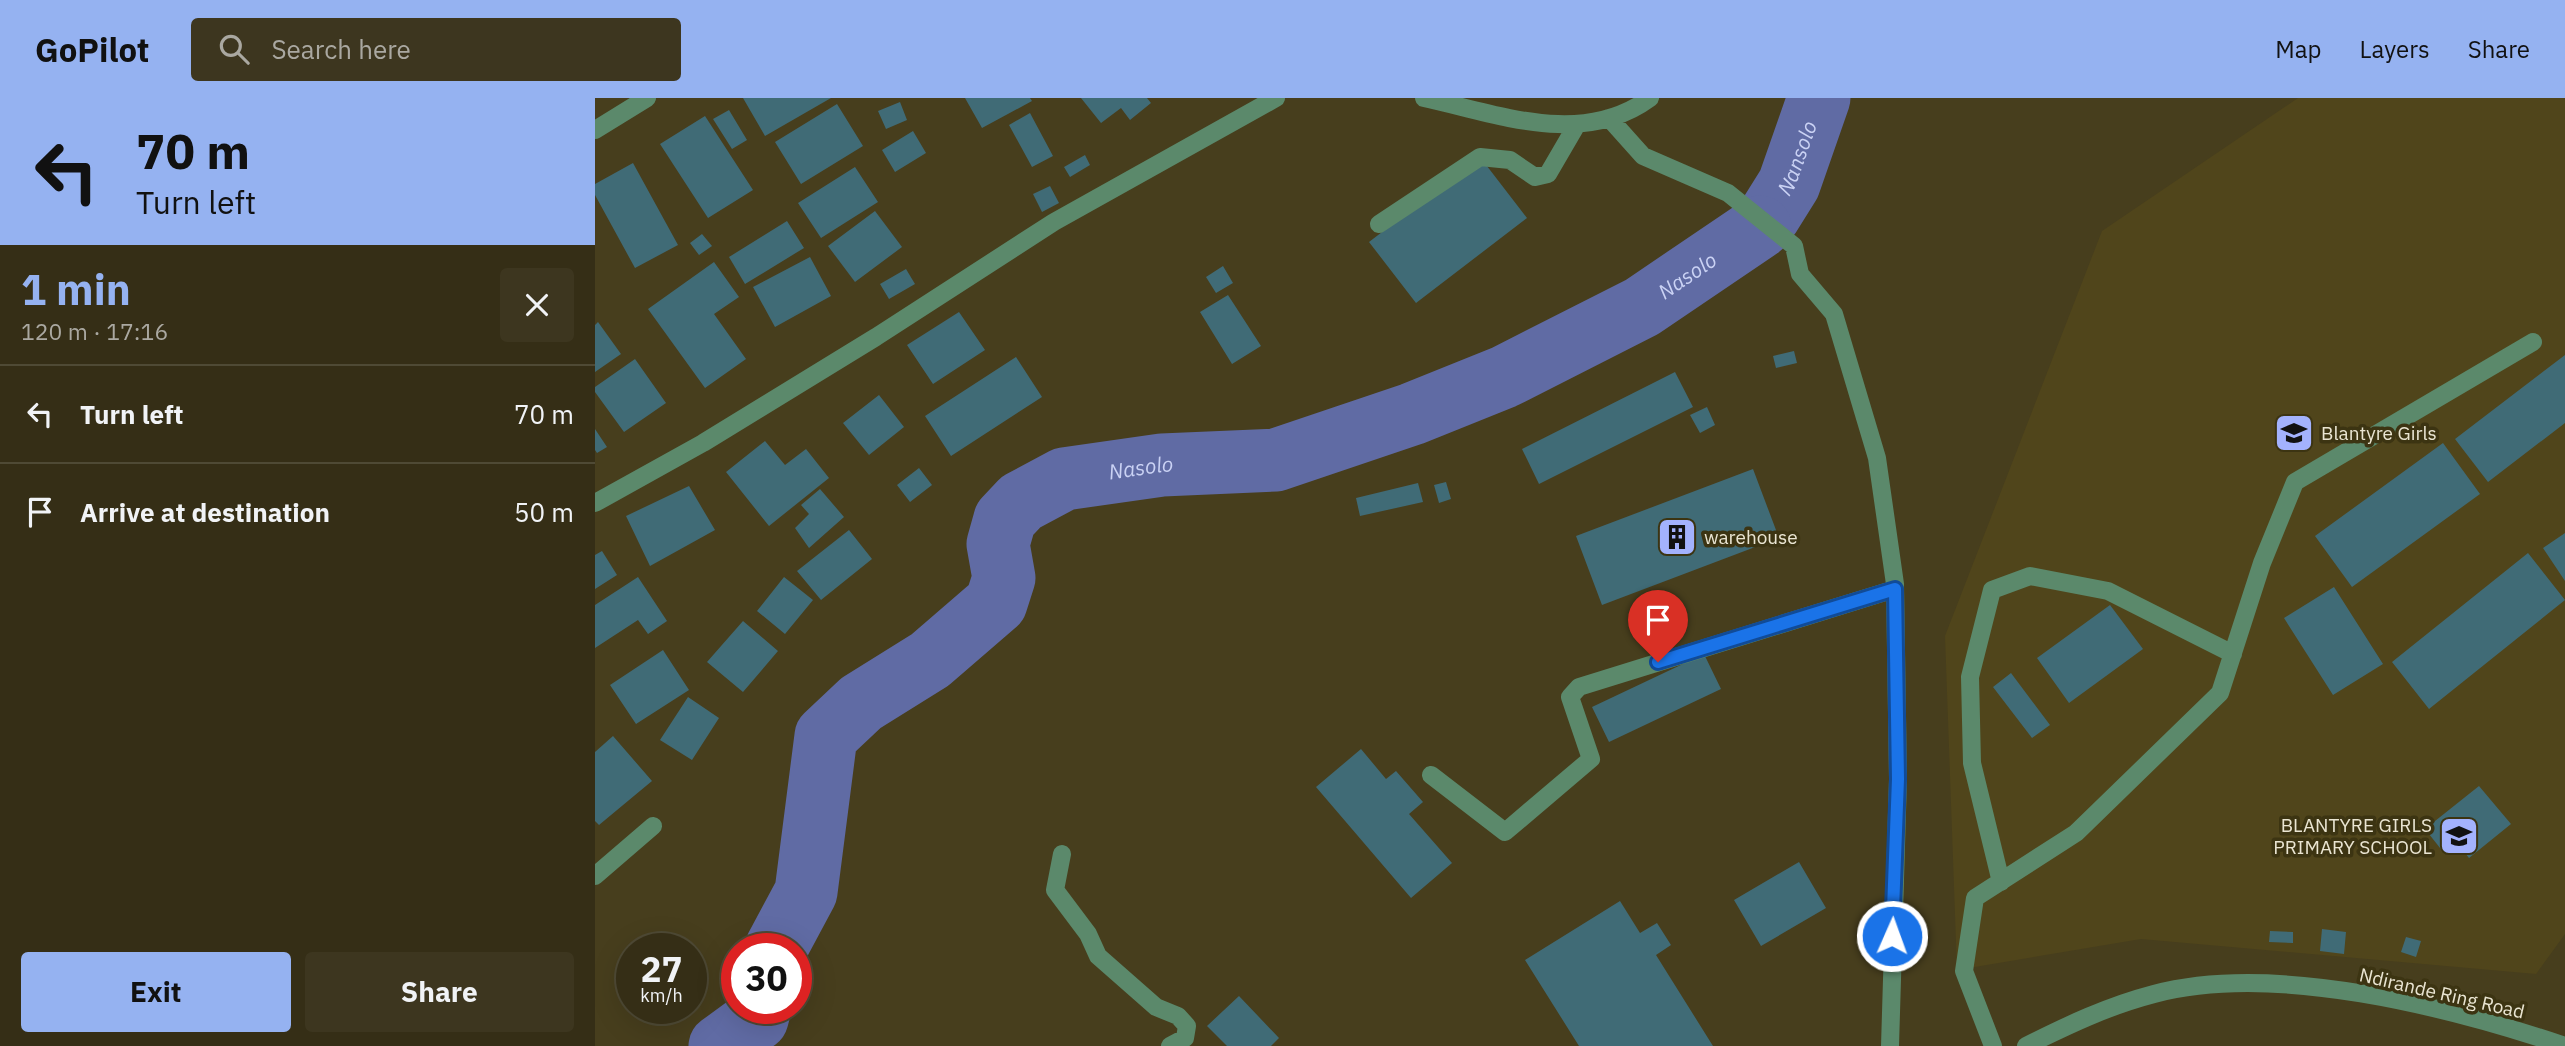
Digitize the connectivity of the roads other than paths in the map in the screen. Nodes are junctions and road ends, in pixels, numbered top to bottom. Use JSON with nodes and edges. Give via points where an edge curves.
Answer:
{"nodes":[{"id":1,"x":646,"y":98,"type":"edge"},
{"id":2,"x":1276,"y":98,"type":"edge"},
{"id":3,"x":1424,"y":98,"type":"edge"},
{"id":4,"x":1650,"y":98,"type":"edge"},
{"id":5,"x":1609,"y":118,"type":"junction"},
{"id":6,"x":1576,"y":126,"type":"junction"},
{"id":7,"x":595,"y":130,"type":"edge"},
{"id":8,"x":1379,"y":224,"type":"dead end"},
{"id":9,"x":2533,"y":342,"type":"dead end"},
{"id":10,"x":595,"y":503,"type":"edge"},
{"id":11,"x":1895,"y":589,"type":"junction"},
{"id":12,"x":2233,"y":654,"type":"junction"},
{"id":13,"x":1431,"y":775,"type":"dead end"},
{"id":14,"x":653,"y":826,"type":"dead end"},
{"id":15,"x":1062,"y":853,"type":"dead end"},
{"id":16,"x":595,"y":876,"type":"edge"},
{"id":17,"x":2001,"y":882,"type":"junction"},
{"id":18,"x":1170,"y":1046,"type":"edge"},
{"id":19,"x":1890,"y":1046,"type":"edge"},
{"id":20,"x":1993,"y":1046,"type":"edge"},
{"id":21,"x":2026,"y":1046,"type":"edge"},
{"id":22,"x":2565,"y":1046,"type":"edge"}],
"edges":[{"from":1,"to":7,"type":"street"},
{"from":2,"to":10,"type":"street","via":[[1054,222],[819,373]]},
{"from":3,"to":6,"type":"street","via":[[1540,124]]},
{"from":4,"to":5,"type":"street"},
{"from":5,"to":6,"type":"street"},
{"from":5,"to":11,"type":"street","via":[[1643,156],[1728,192],[1794,246],[1800,274],[1834,314],[1877,458]]},
{"from":6,"to":8,"type":"street","via":[[1548,174],[1535,177],[1510,160],[1480,157]]},
{"from":9,"to":12,"type":"street","via":[[2295,482],[2262,563]]},
{"from":11,"to":13,"type":"street","via":[[1580,687],[1570,697],[1591,759],[1505,832]]},
{"from":11,"to":19,"type":"street","via":[[1898,779]]},
{"from":12,"to":17,"type":"street","via":[[2220,693],[2211,702],[2077,833]]},
{"from":12,"to":17,"type":"street","via":[[2108,591],[2029,576],[1992,590],[1970,677],[1972,763]]},
{"from":14,"to":16,"type":"street"},
{"from":15,"to":18,"type":"street","via":[[1055,890],[1088,934],[1098,956],[1156,1007],[1178,1016],[1187,1026],[1185,1038]]},
{"from":17,"to":20,"type":"street","via":[[1976,898],[1964,971]]},
{"from":21,"to":22,"type":"street","name":"Ndirande Ring Road","via":[[2096,1012],[2156,993],[2223,983],[2381,997]]}]}
